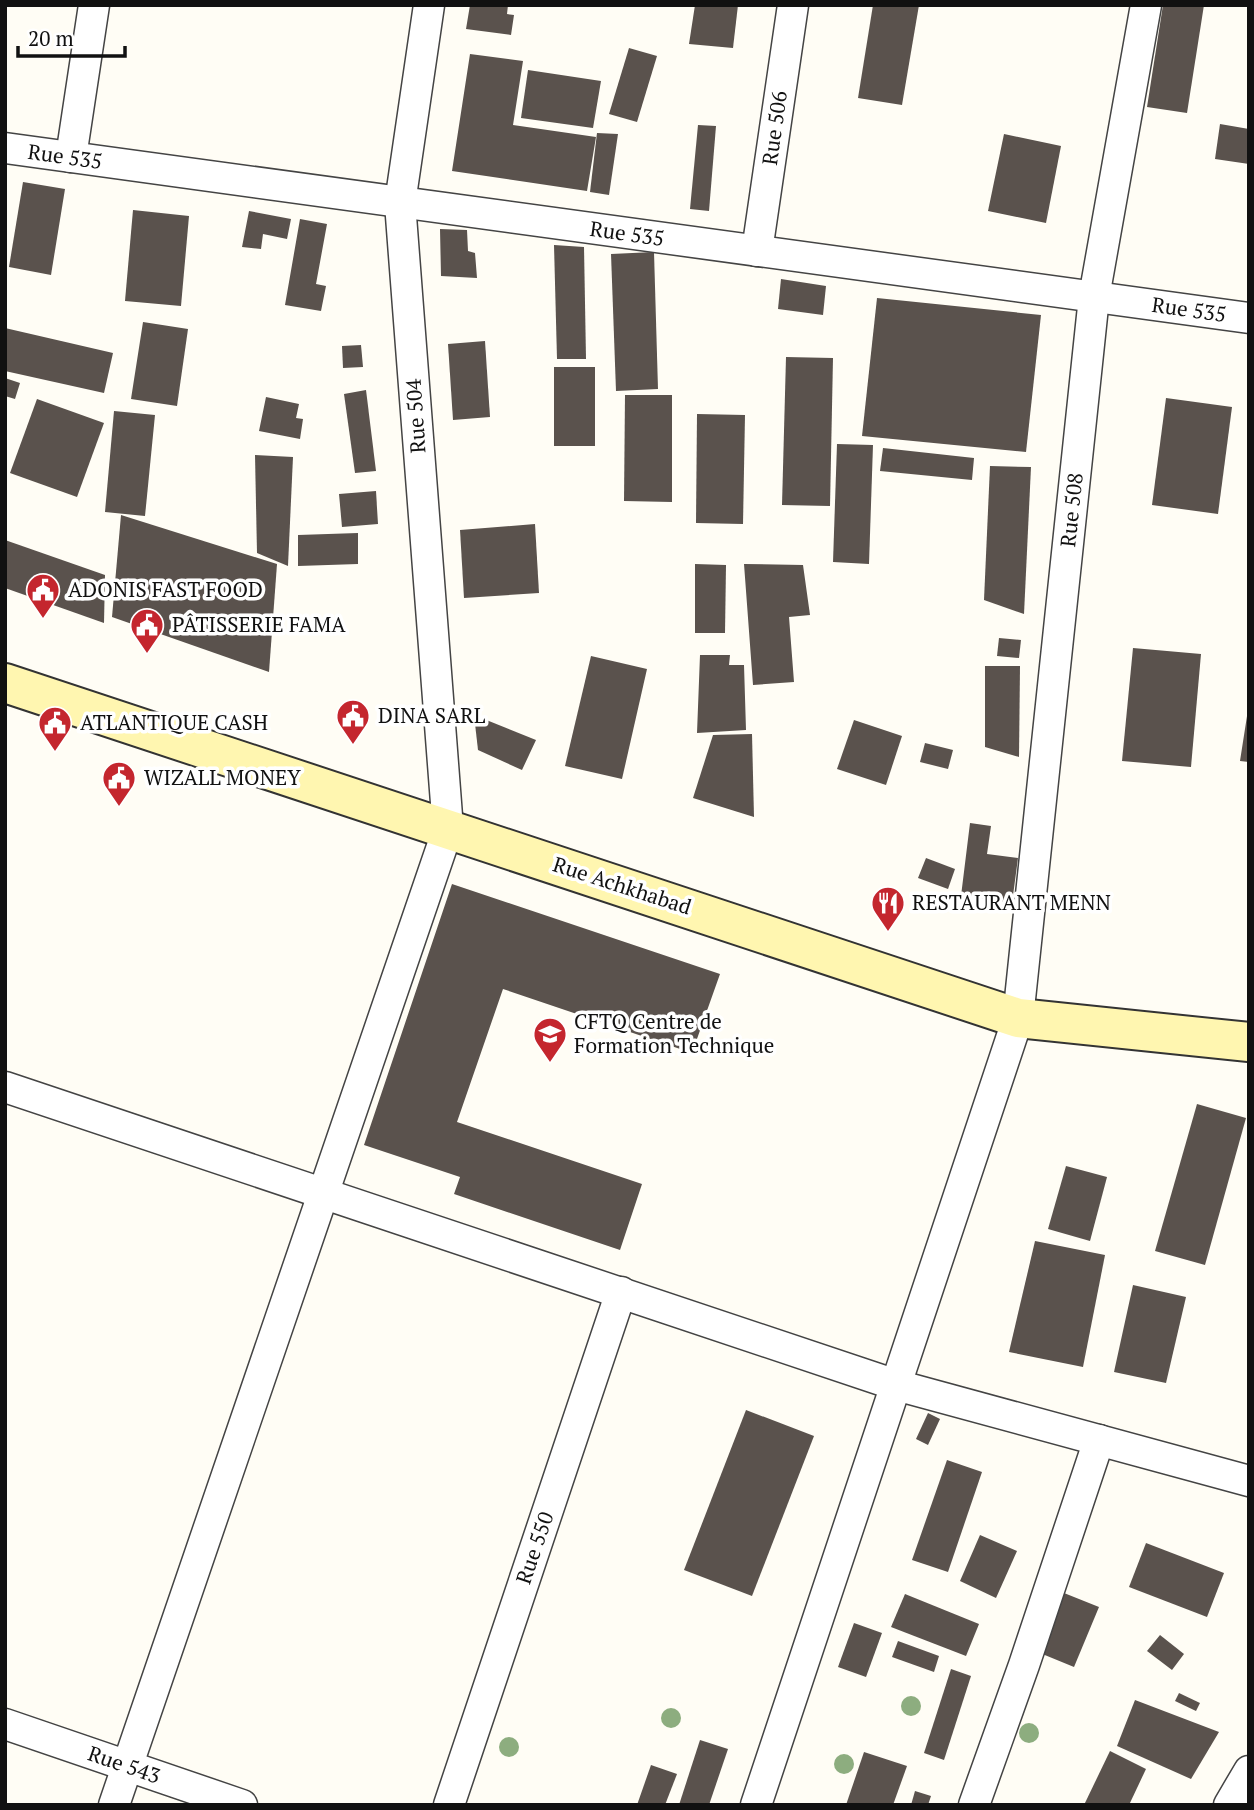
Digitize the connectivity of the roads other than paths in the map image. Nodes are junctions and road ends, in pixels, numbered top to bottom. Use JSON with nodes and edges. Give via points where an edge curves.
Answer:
{"nodes":[{"id":1,"x":94,"y":5,"type":"edge"},
{"id":2,"x":429,"y":5,"type":"edge"},
{"id":3,"x":793,"y":5,"type":"edge"},
{"id":4,"x":1146,"y":5,"type":"edge"},
{"id":5,"x":5,"y":148,"type":"edge"},
{"id":6,"x":71,"y":158,"type":"junction"},
{"id":7,"x":400,"y":203,"type":"junction"},
{"id":8,"x":757,"y":251,"type":"junction"},
{"id":9,"x":1094,"y":297,"type":"junction"},
{"id":10,"x":1249,"y":318,"type":"edge"},
{"id":11,"x":5,"y":683,"type":"edge"},
{"id":12,"x":448,"y":829,"type":"junction"},
{"id":13,"x":1018,"y":1018,"type":"junction"},
{"id":14,"x":1249,"y":1041,"type":"edge"},
{"id":15,"x":7,"y":1094,"type":"edge"},
{"id":16,"x":324,"y":1192,"type":"junction"},
{"id":17,"x":621,"y":1292,"type":"junction"},
{"id":18,"x":896,"y":1385,"type":"junction"},
{"id":19,"x":1099,"y":1440,"type":"junction"},
{"id":20,"x":1249,"y":1479,"type":"edge"},
{"id":21,"x":5,"y":1724,"type":"edge"},
{"id":22,"x":127,"y":1766,"type":"junction"},
{"id":23,"x":1249,"y":1772,"type":"edge"},
{"id":24,"x":114,"y":1805,"type":"edge"},
{"id":25,"x":242,"y":1805,"type":"edge"},
{"id":26,"x":449,"y":1805,"type":"edge"},
{"id":27,"x":756,"y":1805,"type":"edge"},
{"id":28,"x":974,"y":1805,"type":"edge"},
{"id":29,"x":1229,"y":1805,"type":"edge"}],
"edges":[{"from":1,"to":6,"type":"street"},
{"from":2,"to":7,"type":"street","name":"Rue 504"},
{"from":3,"to":8,"type":"street","name":"Rue 506"},
{"from":4,"to":9,"type":"street","name":"Rue 508"},
{"from":5,"to":6,"type":"street","name":"Rue 535"},
{"from":6,"to":7,"type":"street","name":"Rue 535"},
{"from":7,"to":8,"type":"street","name":"Rue 535"},
{"from":7,"to":12,"type":"street","name":"Rue 504"},
{"from":8,"to":9,"type":"street","name":"Rue 535"},
{"from":9,"to":10,"type":"street","name":"Rue 535"},
{"from":9,"to":13,"type":"street","name":"Rue 508"},
{"from":11,"to":12,"type":"street","name":"Rue Achkhabad"},
{"from":12,"to":13,"type":"street","name":"Rue Achkhabad"},
{"from":12,"to":16,"type":"street"},
{"from":13,"to":14,"type":"street","name":"Rue Achkhabad"},
{"from":13,"to":18,"type":"street","name":"Rue 508"},
{"from":15,"to":16,"type":"street"},
{"from":16,"to":17,"type":"street"},
{"from":16,"to":22,"type":"street"},
{"from":17,"to":18,"type":"street"},
{"from":17,"to":26,"type":"street","name":"Rue 550"},
{"from":18,"to":19,"type":"street"},
{"from":18,"to":27,"type":"street","name":"Rue 508"},
{"from":19,"to":20,"type":"street"},
{"from":19,"to":28,"type":"street"},
{"from":21,"to":22,"type":"street","name":"Rue 543"},
{"from":22,"to":24,"type":"street"},
{"from":22,"to":25,"type":"street","name":"Rue 543"},
{"from":23,"to":29,"type":"street"}]}
